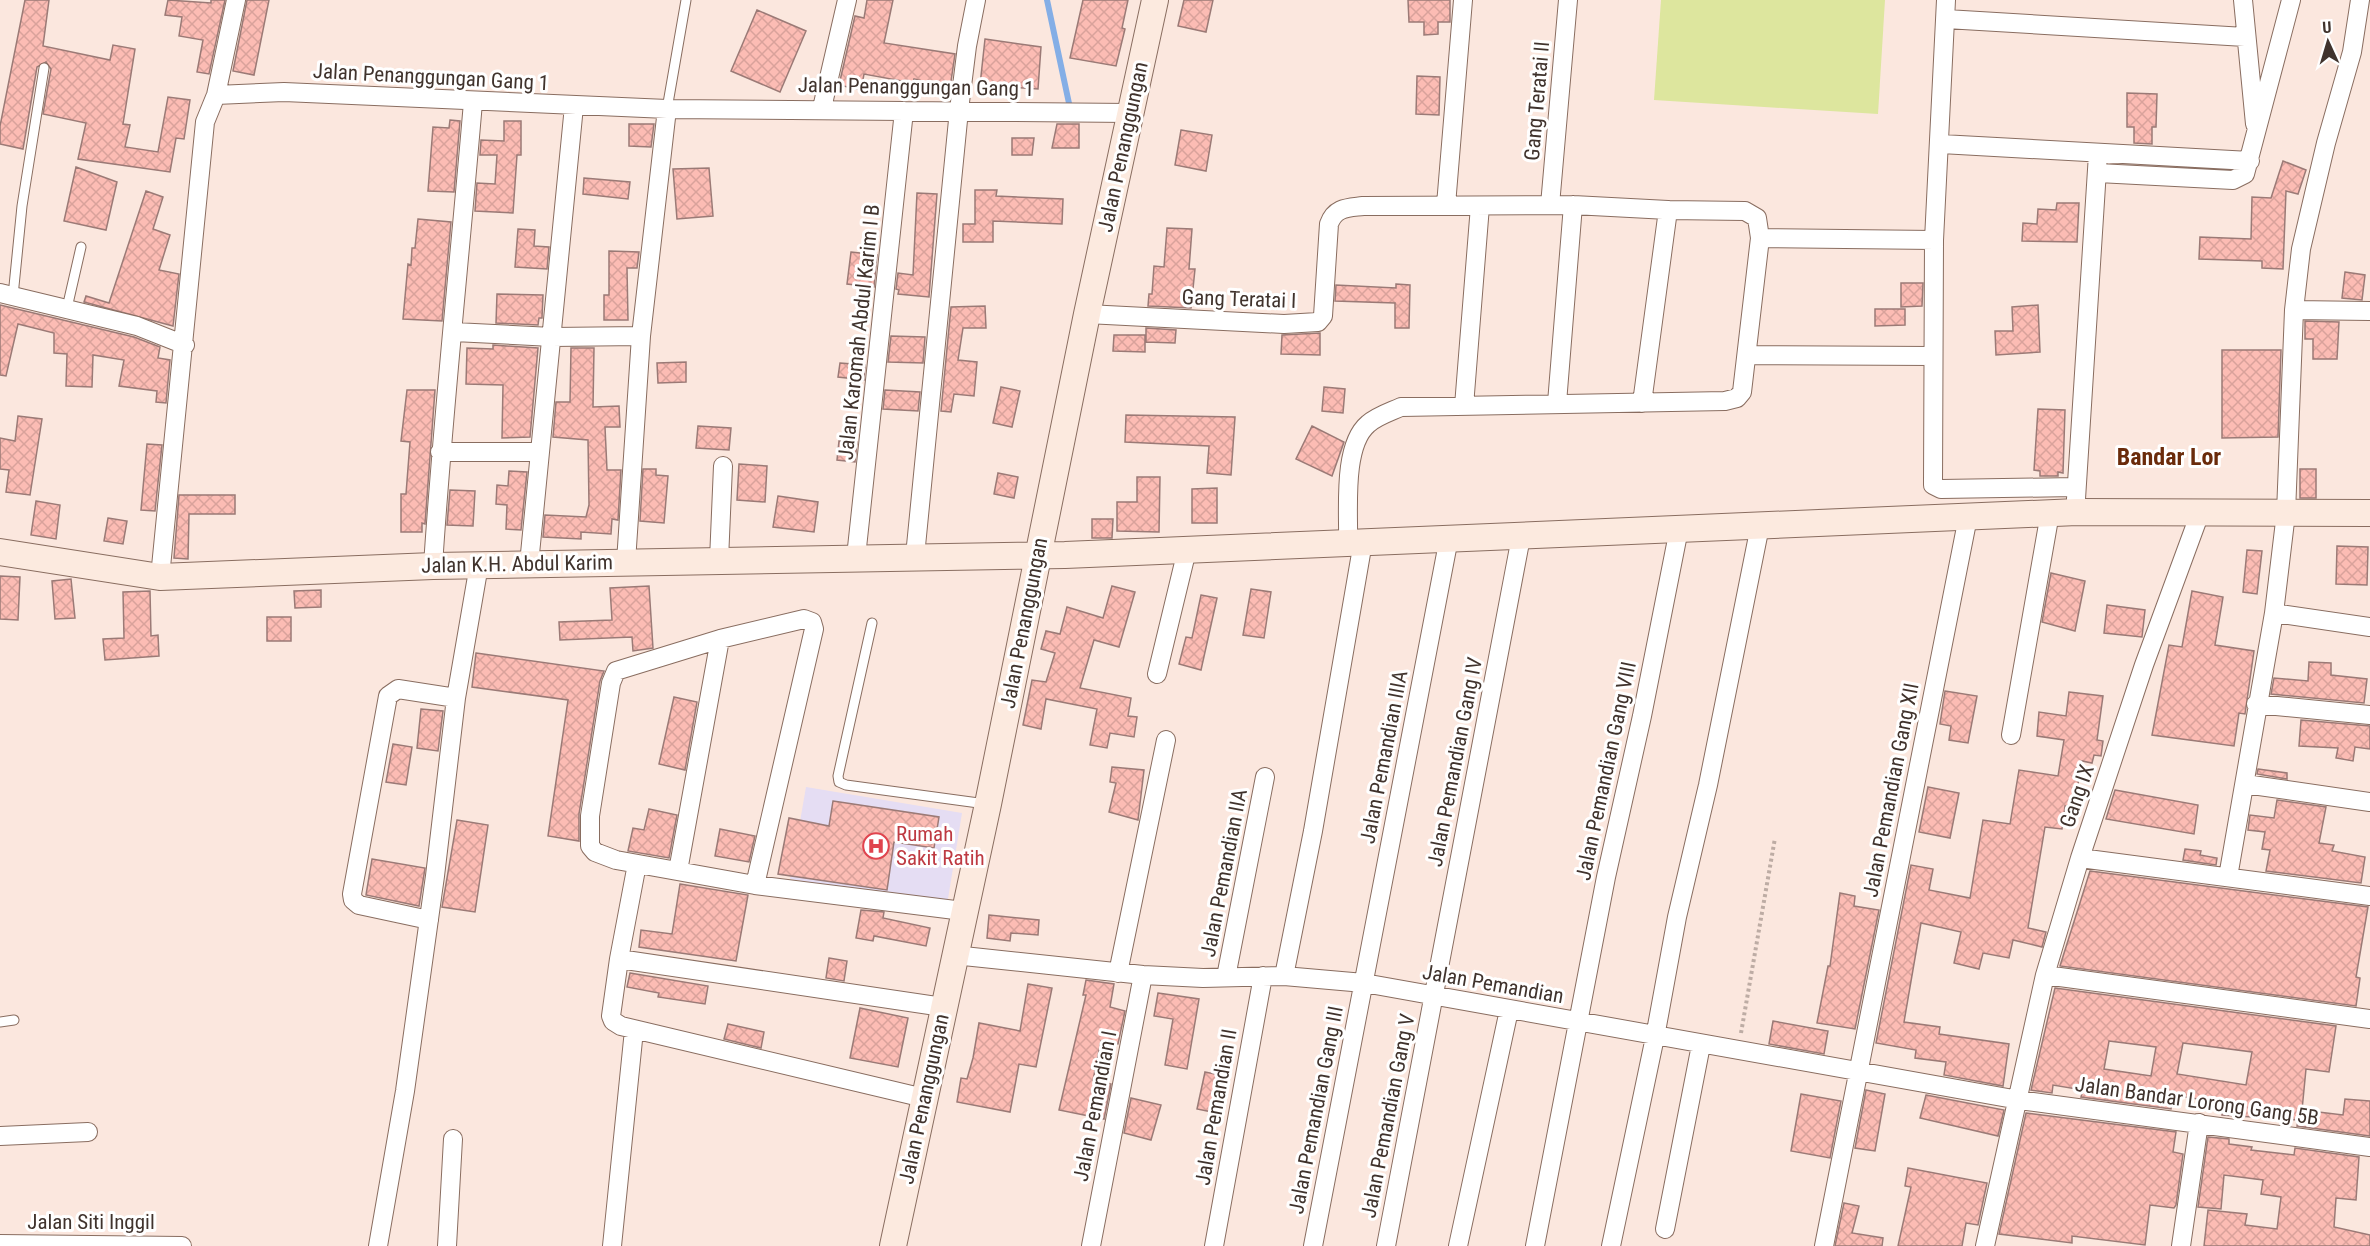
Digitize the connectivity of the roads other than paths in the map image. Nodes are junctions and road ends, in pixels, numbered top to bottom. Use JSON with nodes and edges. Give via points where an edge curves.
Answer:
{"nodes":[{"id":1,"x":236,"y":0,"type":"edge"},
{"id":2,"x":686,"y":0,"type":"edge"},
{"id":3,"x":846,"y":0,"type":"edge"},
{"id":4,"x":976,"y":0,"type":"edge"},
{"id":5,"x":1155,"y":0,"type":"edge"},
{"id":6,"x":1463,"y":0,"type":"edge"},
{"id":7,"x":1568,"y":0,"type":"edge"},
{"id":8,"x":1946,"y":0,"type":"edge"},
{"id":9,"x":2243,"y":0,"type":"edge"},
{"id":10,"x":2291,"y":0,"type":"edge"},
{"id":11,"x":2360,"y":0,"type":"edge"},
{"id":12,"x":1946,"y":19,"type":"junction"},
{"id":13,"x":2245,"y":37,"type":"junction"},
{"id":14,"x":45,"y":68,"type":"dead end"},
{"id":15,"x":216,"y":95,"type":"junction"},
{"id":16,"x":473,"y":102,"type":"junction"},
{"id":17,"x":574,"y":106,"type":"junction"},
{"id":18,"x":822,"y":108,"type":"junction"},
{"id":19,"x":667,"y":109,"type":"junction"},
{"id":20,"x":959,"y":110,"type":"junction"},
{"id":21,"x":904,"y":111,"type":"junction"},
{"id":22,"x":1131,"y":113,"type":"junction"},
{"id":23,"x":2257,"y":137,"type":"junction"},
{"id":24,"x":1941,"y":144,"type":"junction"},
{"id":25,"x":2098,"y":154,"type":"junction"},
{"id":26,"x":2250,"y":161,"type":"junction"},
{"id":27,"x":2098,"y":172,"type":"junction"},
{"id":28,"x":1446,"y":205,"type":"junction"},
{"id":29,"x":1550,"y":205,"type":"junction"},
{"id":30,"x":1573,"y":205,"type":"junction"},
{"id":31,"x":1480,"y":206,"type":"junction"},
{"id":32,"x":1668,"y":210,"type":"junction"},
{"id":33,"x":1760,"y":238,"type":"junction"},
{"id":34,"x":1934,"y":240,"type":"junction"},
{"id":35,"x":81,"y":247,"type":"dead end"},
{"id":36,"x":7,"y":294,"type":"edge"},
{"id":37,"x":67,"y":308,"type":"junction"},
{"id":38,"x":2294,"y":310,"type":"junction"},
{"id":39,"x":2370,"y":311,"type":"edge"},
{"id":40,"x":1087,"y":314,"type":"junction"},
{"id":41,"x":454,"y":332,"type":"junction"},
{"id":42,"x":641,"y":336,"type":"junction"},
{"id":43,"x":552,"y":337,"type":"junction"},
{"id":44,"x":185,"y":345,"type":"junction"},
{"id":45,"x":1746,"y":355,"type":"junction"},
{"id":46,"x":1933,"y":356,"type":"junction"},
{"id":47,"x":1557,"y":403,"type":"junction"},
{"id":48,"x":1642,"y":403,"type":"junction"},
{"id":49,"x":1464,"y":406,"type":"junction"},
{"id":50,"x":440,"y":452,"type":"junction"},
{"id":51,"x":540,"y":452,"type":"junction"},
{"id":52,"x":723,"y":465,"type":"dead end"},
{"id":53,"x":2075,"y":487,"type":"junction"},
{"id":54,"x":2077,"y":512,"type":"junction"},
{"id":55,"x":2050,"y":513,"type":"junction"},
{"id":56,"x":2200,"y":513,"type":"junction"},
{"id":57,"x":2286,"y":513,"type":"junction"},
{"id":58,"x":2370,"y":513,"type":"edge"},
{"id":59,"x":1968,"y":517,"type":"junction"},
{"id":60,"x":1760,"y":526,"type":"junction"},
{"id":61,"x":1679,"y":529,"type":"junction"},
{"id":62,"x":1521,"y":537,"type":"junction"},
{"id":63,"x":1449,"y":538,"type":"junction"},
{"id":64,"x":1355,"y":543,"type":"junction"},
{"id":65,"x":1187,"y":550,"type":"junction"},
{"id":66,"x":0,"y":552,"type":"edge"},
{"id":67,"x":915,"y":556,"type":"junction"},
{"id":68,"x":1037,"y":556,"type":"junction"},
{"id":69,"x":856,"y":557,"type":"junction"},
{"id":70,"x":719,"y":560,"type":"junction"},
{"id":71,"x":626,"y":562,"type":"junction"},
{"id":72,"x":529,"y":564,"type":"junction"},
{"id":73,"x":479,"y":565,"type":"junction"},
{"id":74,"x":433,"y":566,"type":"junction"},
{"id":75,"x":160,"y":577,"type":"junction"},
{"id":76,"x":2274,"y":613,"type":"junction"},
{"id":77,"x":873,"y":622,"type":"dead end"},
{"id":78,"x":2370,"y":627,"type":"edge"},
{"id":79,"x":720,"y":639,"type":"junction"},
{"id":80,"x":1157,"y":674,"type":"dead end"},
{"id":81,"x":456,"y":698,"type":"junction"},
{"id":82,"x":2256,"y":704,"type":"junction"},
{"id":83,"x":2370,"y":715,"type":"edge"},
{"id":84,"x":2011,"y":735,"type":"dead end"},
{"id":85,"x":1166,"y":740,"type":"dead end"},
{"id":86,"x":1265,"y":777,"type":"dead end"},
{"id":87,"x":2245,"y":784,"type":"junction"},
{"id":88,"x":2370,"y":802,"type":"edge"},
{"id":89,"x":988,"y":804,"type":"junction"},
{"id":90,"x":2080,"y":858,"type":"junction"},
{"id":91,"x":637,"y":864,"type":"junction"},
{"id":92,"x":678,"y":871,"type":"junction"},
{"id":93,"x":2228,"y":877,"type":"junction"},
{"id":94,"x":755,"y":885,"type":"junction"},
{"id":95,"x":2370,"y":896,"type":"edge"},
{"id":96,"x":963,"y":910,"type":"junction"},
{"id":97,"x":429,"y":920,"type":"junction"},
{"id":98,"x":954,"y":955,"type":"junction"},
{"id":99,"x":619,"y":959,"type":"junction"},
{"id":100,"x":1118,"y":973,"type":"junction"},
{"id":101,"x":1143,"y":975,"type":"junction"},
{"id":102,"x":2045,"y":975,"type":"junction"},
{"id":103,"x":1263,"y":976,"type":"junction"},
{"id":104,"x":1284,"y":976,"type":"junction"},
{"id":105,"x":1226,"y":977,"type":"junction"},
{"id":106,"x":1364,"y":983,"type":"junction"},
{"id":107,"x":1435,"y":995,"type":"junction"},
{"id":108,"x":943,"y":1007,"type":"junction"},
{"id":109,"x":1509,"y":1010,"type":"junction"},
{"id":110,"x":2370,"y":1019,"type":"edge"},
{"id":111,"x":14,"y":1020,"type":"dead end"},
{"id":112,"x":0,"y":1022,"type":"edge"},
{"id":113,"x":1578,"y":1022,"type":"junction"},
{"id":114,"x":634,"y":1030,"type":"junction"},
{"id":115,"x":1655,"y":1037,"type":"junction"},
{"id":116,"x":1701,"y":1046,"type":"junction"},
{"id":117,"x":1856,"y":1073,"type":"junction"},
{"id":118,"x":924,"y":1098,"type":"junction"},
{"id":119,"x":2019,"y":1100,"type":"junction"},
{"id":120,"x":2199,"y":1124,"type":"junction"},
{"id":121,"x":88,"y":1132,"type":"dead end"},
{"id":122,"x":0,"y":1136,"type":"edge"},
{"id":123,"x":453,"y":1139,"type":"dead end"},
{"id":124,"x":2370,"y":1147,"type":"edge"},
{"id":125,"x":1665,"y":1228,"type":"dead end"},
{"id":126,"x":0,"y":1244,"type":"edge"},
{"id":127,"x":182,"y":1246,"type":"edge"},
{"id":128,"x":378,"y":1246,"type":"edge"},
{"id":129,"x":447,"y":1246,"type":"edge"},
{"id":130,"x":612,"y":1246,"type":"edge"},
{"id":131,"x":893,"y":1246,"type":"edge"},
{"id":132,"x":1091,"y":1246,"type":"edge"},
{"id":133,"x":1214,"y":1246,"type":"edge"},
{"id":134,"x":1312,"y":1246,"type":"edge"},
{"id":135,"x":1386,"y":1246,"type":"edge"},
{"id":136,"x":1458,"y":1246,"type":"edge"},
{"id":137,"x":1535,"y":1246,"type":"edge"},
{"id":138,"x":1611,"y":1246,"type":"edge"},
{"id":139,"x":1824,"y":1246,"type":"edge"},
{"id":140,"x":1985,"y":1246,"type":"edge"},
{"id":141,"x":2181,"y":1246,"type":"edge"}],
"edges":[{"from":1,"to":15,"type":"street"},
{"from":2,"to":19,"type":"lane"},
{"from":3,"to":18,"type":"street"},
{"from":4,"to":20,"type":"street"},
{"from":5,"to":22,"type":"street","name":"Jalan Penanggungan"},
{"from":6,"to":28,"type":"street"},
{"from":7,"to":29,"type":"street","name":"Gang Teratai II"},
{"from":8,"to":12,"type":"street"},
{"from":9,"to":13,"type":"street"},
{"from":10,"to":23,"type":"street"},
{"from":11,"to":38,"type":"street","via":[[2352,52],[2301,249]]},
{"from":12,"to":13,"type":"street"},
{"from":12,"to":24,"type":"street"},
{"from":13,"to":23,"type":"street"},
{"from":14,"to":36,"type":"lane"},
{"from":15,"to":16,"type":"street","name":"Jalan Penanggungan Gang 1","via":[[284,92]]},
{"from":15,"to":44,"type":"street","via":[[205,122]]},
{"from":16,"to":17,"type":"street","name":"Jalan Penanggungan Gang 1"},
{"from":16,"to":41,"type":"street"},
{"from":17,"to":19,"type":"street","name":"Jalan Penanggungan Gang 1"},
{"from":17,"to":43,"type":"street"},
{"from":18,"to":19,"type":"street","name":"Jalan Penanggungan Gang 1"},
{"from":18,"to":21,"type":"street","name":"Jalan Penanggungan Gang 1"},
{"from":19,"to":42,"type":"street"},
{"from":20,"to":21,"type":"street","name":"Jalan Penanggungan Gang 1"},
{"from":20,"to":22,"type":"street","name":"Jalan Penanggungan Gang 1"},
{"from":20,"to":67,"type":"street"},
{"from":21,"to":69,"type":"street","name":"Jalan Karomah Abdul Karim I B"},
{"from":22,"to":40,"type":"street","name":"Jalan Penanggungan"},
{"from":23,"to":26,"type":"street"},
{"from":24,"to":25,"type":"street"},
{"from":24,"to":34,"type":"street"},
{"from":25,"to":26,"type":"street"},
{"from":25,"to":27,"type":"street"},
{"from":26,"to":27,"type":"street","via":[[2245,174],[2233,180]]},
{"from":27,"to":53,"type":"street"},
{"from":28,"to":31,"type":"street"},
{"from":28,"to":40,"type":"street","name":"Gang Teratai I","via":[[1363,206],[1336,211],[1329,224],[1323,316],[1318,322],[1284,324]]},
{"from":29,"to":30,"type":"street"},
{"from":29,"to":31,"type":"street"},
{"from":30,"to":32,"type":"street"},
{"from":30,"to":47,"type":"street"},
{"from":31,"to":49,"type":"street"},
{"from":32,"to":33,"type":"street","via":[[1750,212],[1760,221]]},
{"from":32,"to":48,"type":"street"},
{"from":33,"to":34,"type":"street"},
{"from":33,"to":45,"type":"street"},
{"from":34,"to":46,"type":"street"},
{"from":35,"to":37,"type":"lane"},
{"from":36,"to":37,"type":"street"},
{"from":37,"to":44,"type":"street","via":[[137,326]]},
{"from":38,"to":39,"type":"street"},
{"from":38,"to":57,"type":"street"},
{"from":40,"to":68,"type":"street","name":"Jalan Penanggungan"},
{"from":41,"to":43,"type":"street"},
{"from":41,"to":50,"type":"street"},
{"from":42,"to":43,"type":"street"},
{"from":42,"to":71,"type":"street"},
{"from":43,"to":51,"type":"street"},
{"from":44,"to":75,"type":"street"},
{"from":45,"to":46,"type":"street"},
{"from":45,"to":48,"type":"street","via":[[1742,392],[1732,400]]},
{"from":46,"to":53,"type":"street","via":[[1933,485],[1941,489]]},
{"from":47,"to":48,"type":"street"},
{"from":47,"to":49,"type":"street"},
{"from":49,"to":64,"type":"street","via":[[1401,407],[1366,426],[1355,444],[1350,466]]},
{"from":50,"to":51,"type":"street"},
{"from":50,"to":74,"type":"street"},
{"from":51,"to":72,"type":"street"},
{"from":52,"to":70,"type":"street"},
{"from":53,"to":54,"type":"street"},
{"from":54,"to":55,"type":"street","name":"Jalan K.H. Abdul Karim"},
{"from":54,"to":56,"type":"street","name":"Jalan K.H. Abdul Karim"},
{"from":55,"to":59,"type":"street","name":"Jalan K.H. Abdul Karim"},
{"from":55,"to":84,"type":"street"},
{"from":56,"to":57,"type":"street","name":"Jalan K.H. Abdul Karim"},
{"from":56,"to":90,"type":"street","name":"Gang IX","via":[[2144,664]]},
{"from":57,"to":58,"type":"street","name":"Jalan K.H. Abdul Karim"},
{"from":57,"to":76,"type":"street"},
{"from":59,"to":60,"type":"street","name":"Jalan K.H. Abdul Karim"},
{"from":59,"to":117,"type":"street","name":"Jalan Pemandian Gang XII"},
{"from":60,"to":61,"type":"street","name":"Jalan K.H. Abdul Karim"},
{"from":60,"to":115,"type":"street"},
{"from":61,"to":62,"type":"street","name":"Jalan K.H. Abdul Karim"},
{"from":61,"to":113,"type":"street","name":"Jalan Pemandian Gang VIII"},
{"from":62,"to":63,"type":"street","name":"Jalan K.H. Abdul Karim"},
{"from":62,"to":107,"type":"street","name":"Jalan Pemandian Gang IV"},
{"from":63,"to":64,"type":"street","name":"Jalan K.H. Abdul Karim"},
{"from":63,"to":106,"type":"street","name":"Jalan Pemandian IIIA"},
{"from":64,"to":65,"type":"street","name":"Jalan K.H. Abdul Karim"},
{"from":64,"to":104,"type":"street","via":[[1313,831]]},
{"from":65,"to":68,"type":"street","name":"Jalan K.H. Abdul Karim"},
{"from":65,"to":80,"type":"street"},
{"from":66,"to":75,"type":"street","name":"Jalan K.H. Abdul Karim"},
{"from":67,"to":68,"type":"street","name":"Jalan K.H. Abdul Karim"},
{"from":67,"to":69,"type":"street","name":"Jalan K.H. Abdul Karim"},
{"from":68,"to":89,"type":"street","name":"Jalan Penanggungan"},
{"from":69,"to":70,"type":"street","name":"Jalan K.H. Abdul Karim"},
{"from":70,"to":71,"type":"street","name":"Jalan K.H. Abdul Karim"},
{"from":71,"to":72,"type":"street","name":"Jalan K.H. Abdul Karim"},
{"from":72,"to":73,"type":"street","name":"Jalan K.H. Abdul Karim"},
{"from":73,"to":74,"type":"street","name":"Jalan K.H. Abdul Karim"},
{"from":73,"to":81,"type":"street"},
{"from":74,"to":75,"type":"street","name":"Jalan K.H. Abdul Karim"},
{"from":76,"to":78,"type":"street"},
{"from":76,"to":82,"type":"street"},
{"from":77,"to":89,"type":"lane","via":[[839,782]]},
{"from":79,"to":91,"type":"street","via":[[621,669],[614,676],[588,841],[595,852]]},
{"from":79,"to":92,"type":"street"},
{"from":79,"to":94,"type":"street","via":[[804,619],[814,629]]},
{"from":81,"to":97,"type":"street"},
{"from":81,"to":97,"type":"street","via":[[398,689],[388,696],[352,894],[358,905]]},
{"from":82,"to":83,"type":"street"},
{"from":82,"to":87,"type":"street"},
{"from":85,"to":100,"type":"street"},
{"from":86,"to":105,"type":"street","name":"Jalan Pemandian IIA"},
{"from":87,"to":88,"type":"street"},
{"from":87,"to":93,"type":"street"},
{"from":89,"to":96,"type":"street","name":"Jalan Penanggungan"},
{"from":90,"to":93,"type":"street"},
{"from":90,"to":102,"type":"street","name":"Gang IX"},
{"from":91,"to":92,"type":"street"},
{"from":91,"to":99,"type":"street"},
{"from":92,"to":94,"type":"street"},
{"from":93,"to":95,"type":"street"},
{"from":94,"to":96,"type":"street"},
{"from":96,"to":98,"type":"street","name":"Jalan Penanggungan"},
{"from":97,"to":128,"type":"street"},
{"from":98,"to":100,"type":"street","name":"Jalan Pemandian"},
{"from":98,"to":108,"type":"street","name":"Jalan Penanggungan"},
{"from":99,"to":108,"type":"street"},
{"from":99,"to":114,"type":"street","via":[[611,1016],[613,1021]]},
{"from":100,"to":101,"type":"street","name":"Jalan Pemandian"},
{"from":101,"to":105,"type":"street","name":"Jalan Pemandian"},
{"from":101,"to":132,"type":"street","name":"Jalan Pemandian I"},
{"from":102,"to":110,"type":"street"},
{"from":102,"to":119,"type":"street","name":"Gang IX"},
{"from":103,"to":104,"type":"street","name":"Jalan Pemandian"},
{"from":103,"to":105,"type":"street","name":"Jalan Pemandian"},
{"from":103,"to":133,"type":"street","name":"Jalan Pemandian II"},
{"from":104,"to":106,"type":"street","name":"Jalan Pemandian"},
{"from":106,"to":107,"type":"street","name":"Jalan Pemandian"},
{"from":106,"to":134,"type":"street","name":"Jalan Pemandian Gang III"},
{"from":107,"to":109,"type":"street","name":"Jalan Pemandian"},
{"from":107,"to":135,"type":"street","name":"Jalan Pemandian Gang V"},
{"from":108,"to":118,"type":"street","name":"Jalan Penanggungan"},
{"from":109,"to":113,"type":"street","name":"Jalan Pemandian"},
{"from":109,"to":136,"type":"street"},
{"from":111,"to":112,"type":"lane"},
{"from":113,"to":115,"type":"street","name":"Jalan Pemandian"},
{"from":113,"to":137,"type":"street","name":"Jalan Pemandian Gang VIII"},
{"from":114,"to":118,"type":"street"},
{"from":114,"to":130,"type":"street"},
{"from":115,"to":116,"type":"street","name":"Jalan Pemandian"},
{"from":115,"to":138,"type":"street"},
{"from":116,"to":117,"type":"street","name":"Jalan Pemandian"},
{"from":116,"to":125,"type":"street"},
{"from":117,"to":119,"type":"street","name":"Jalan Pemandian"},
{"from":117,"to":139,"type":"street","name":"Jalan Pemandian Gang XII"},
{"from":118,"to":131,"type":"street","name":"Jalan Penanggungan"},
{"from":119,"to":120,"type":"street","name":"Jalan Bandar Lorong Gang 5B"},
{"from":119,"to":140,"type":"street","name":"Gang IX"},
{"from":120,"to":124,"type":"street","name":"Jalan Bandar Lorong Gang 5B"},
{"from":120,"to":141,"type":"street"},
{"from":121,"to":122,"type":"street"},
{"from":123,"to":129,"type":"street"},
{"from":126,"to":127,"type":"street","name":"Jalan Siti Inggil"}]}
